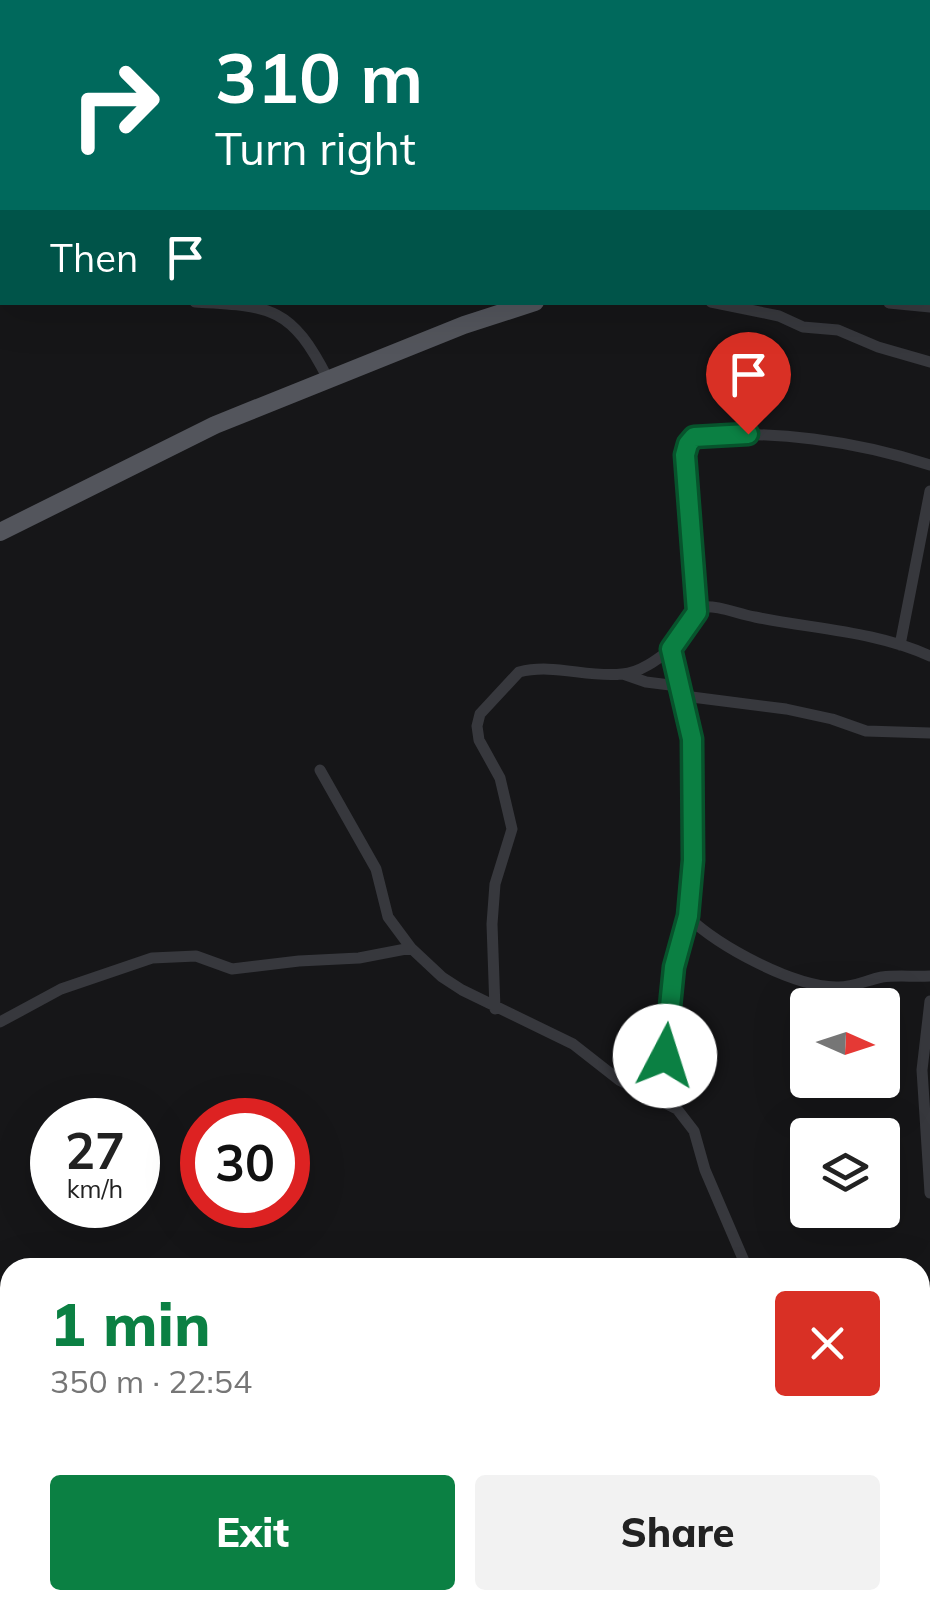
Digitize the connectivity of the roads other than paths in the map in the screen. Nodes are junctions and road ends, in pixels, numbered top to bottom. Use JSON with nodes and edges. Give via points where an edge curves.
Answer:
{"nodes":[{"id":1,"x":242,"y":305,"type":"edge"},
{"id":2,"x":526,"y":305,"type":"edge"},
{"id":3,"x":725,"y":305,"type":"edge"},
{"id":4,"x":903,"y":305,"type":"edge"},
{"id":5,"x":930,"y":307,"type":"edge"},
{"id":6,"x":930,"y":362,"type":"edge"},
{"id":7,"x":328,"y":378,"type":"junction"},
{"id":8,"x":930,"y":466,"type":"edge"},
{"id":9,"x":930,"y":491,"type":"edge"},
{"id":10,"x":0,"y":532,"type":"edge"},
{"id":11,"x":697,"y":612,"type":"junction"},
{"id":12,"x":900,"y":646,"type":"junction"},
{"id":13,"x":671,"y":649,"type":"junction"},
{"id":14,"x":930,"y":656,"type":"edge"},
{"id":15,"x":623,"y":674,"type":"junction"},
{"id":16,"x":681,"y":691,"type":"junction"},
{"id":17,"x":930,"y":734,"type":"edge"},
{"id":18,"x":320,"y":770,"type":"dead end"},
{"id":19,"x":688,"y":916,"type":"junction"},
{"id":20,"x":412,"y":948,"type":"junction"},
{"id":21,"x":930,"y":976,"type":"edge"},
{"id":22,"x":930,"y":1002,"type":"edge"},
{"id":23,"x":495,"y":1008,"type":"junction"},
{"id":24,"x":0,"y":1022,"type":"edge"},
{"id":25,"x":655,"y":1098,"type":"junction"},
{"id":26,"x":930,"y":1192,"type":"edge"},
{"id":27,"x":743,"y":1258,"type":"edge"}],
"edges":[{"from":1,"to":7,"type":"street","via":[[268,310],[298,330]]},
{"from":2,"to":7,"type":"main road"},
{"from":3,"to":6,"type":"street","via":[[838,330]]},
{"from":4,"to":5,"type":"street"},
{"from":7,"to":10,"type":"main road","via":[[199,433]]},
{"from":8,"to":11,"type":"street","via":[[780,436],[694,437],[685,455]]},
{"from":9,"to":12,"type":"street"},
{"from":11,"to":12,"type":"street","via":[[710,606]]},
{"from":11,"to":13,"type":"street"},
{"from":12,"to":14,"type":"street"},
{"from":13,"to":15,"type":"street"},
{"from":13,"to":16,"type":"street"},
{"from":15,"to":16,"type":"street"},
{"from":15,"to":23,"type":"street","via":[[519,672],[480,714],[479,740],[500,778],[512,829],[495,884]]},
{"from":16,"to":17,"type":"street","via":[[832,718],[866,731]]},
{"from":16,"to":19,"type":"street","via":[[692,739]]},
{"from":18,"to":20,"type":"street","via":[[376,869],[388,917]]},
{"from":19,"to":21,"type":"street","via":[[712,938],[809,984],[840,988]]},
{"from":19,"to":25,"type":"street"},
{"from":20,"to":23,"type":"street","via":[[442,977]]},
{"from":20,"to":24,"type":"street","via":[[232,969],[196,956],[152,958],[61,989]]},
{"from":22,"to":26,"type":"street","via":[[922,1070]]},
{"from":23,"to":25,"type":"street","via":[[572,1044]]},
{"from":25,"to":27,"type":"street","via":[[688,1120]]}]}
